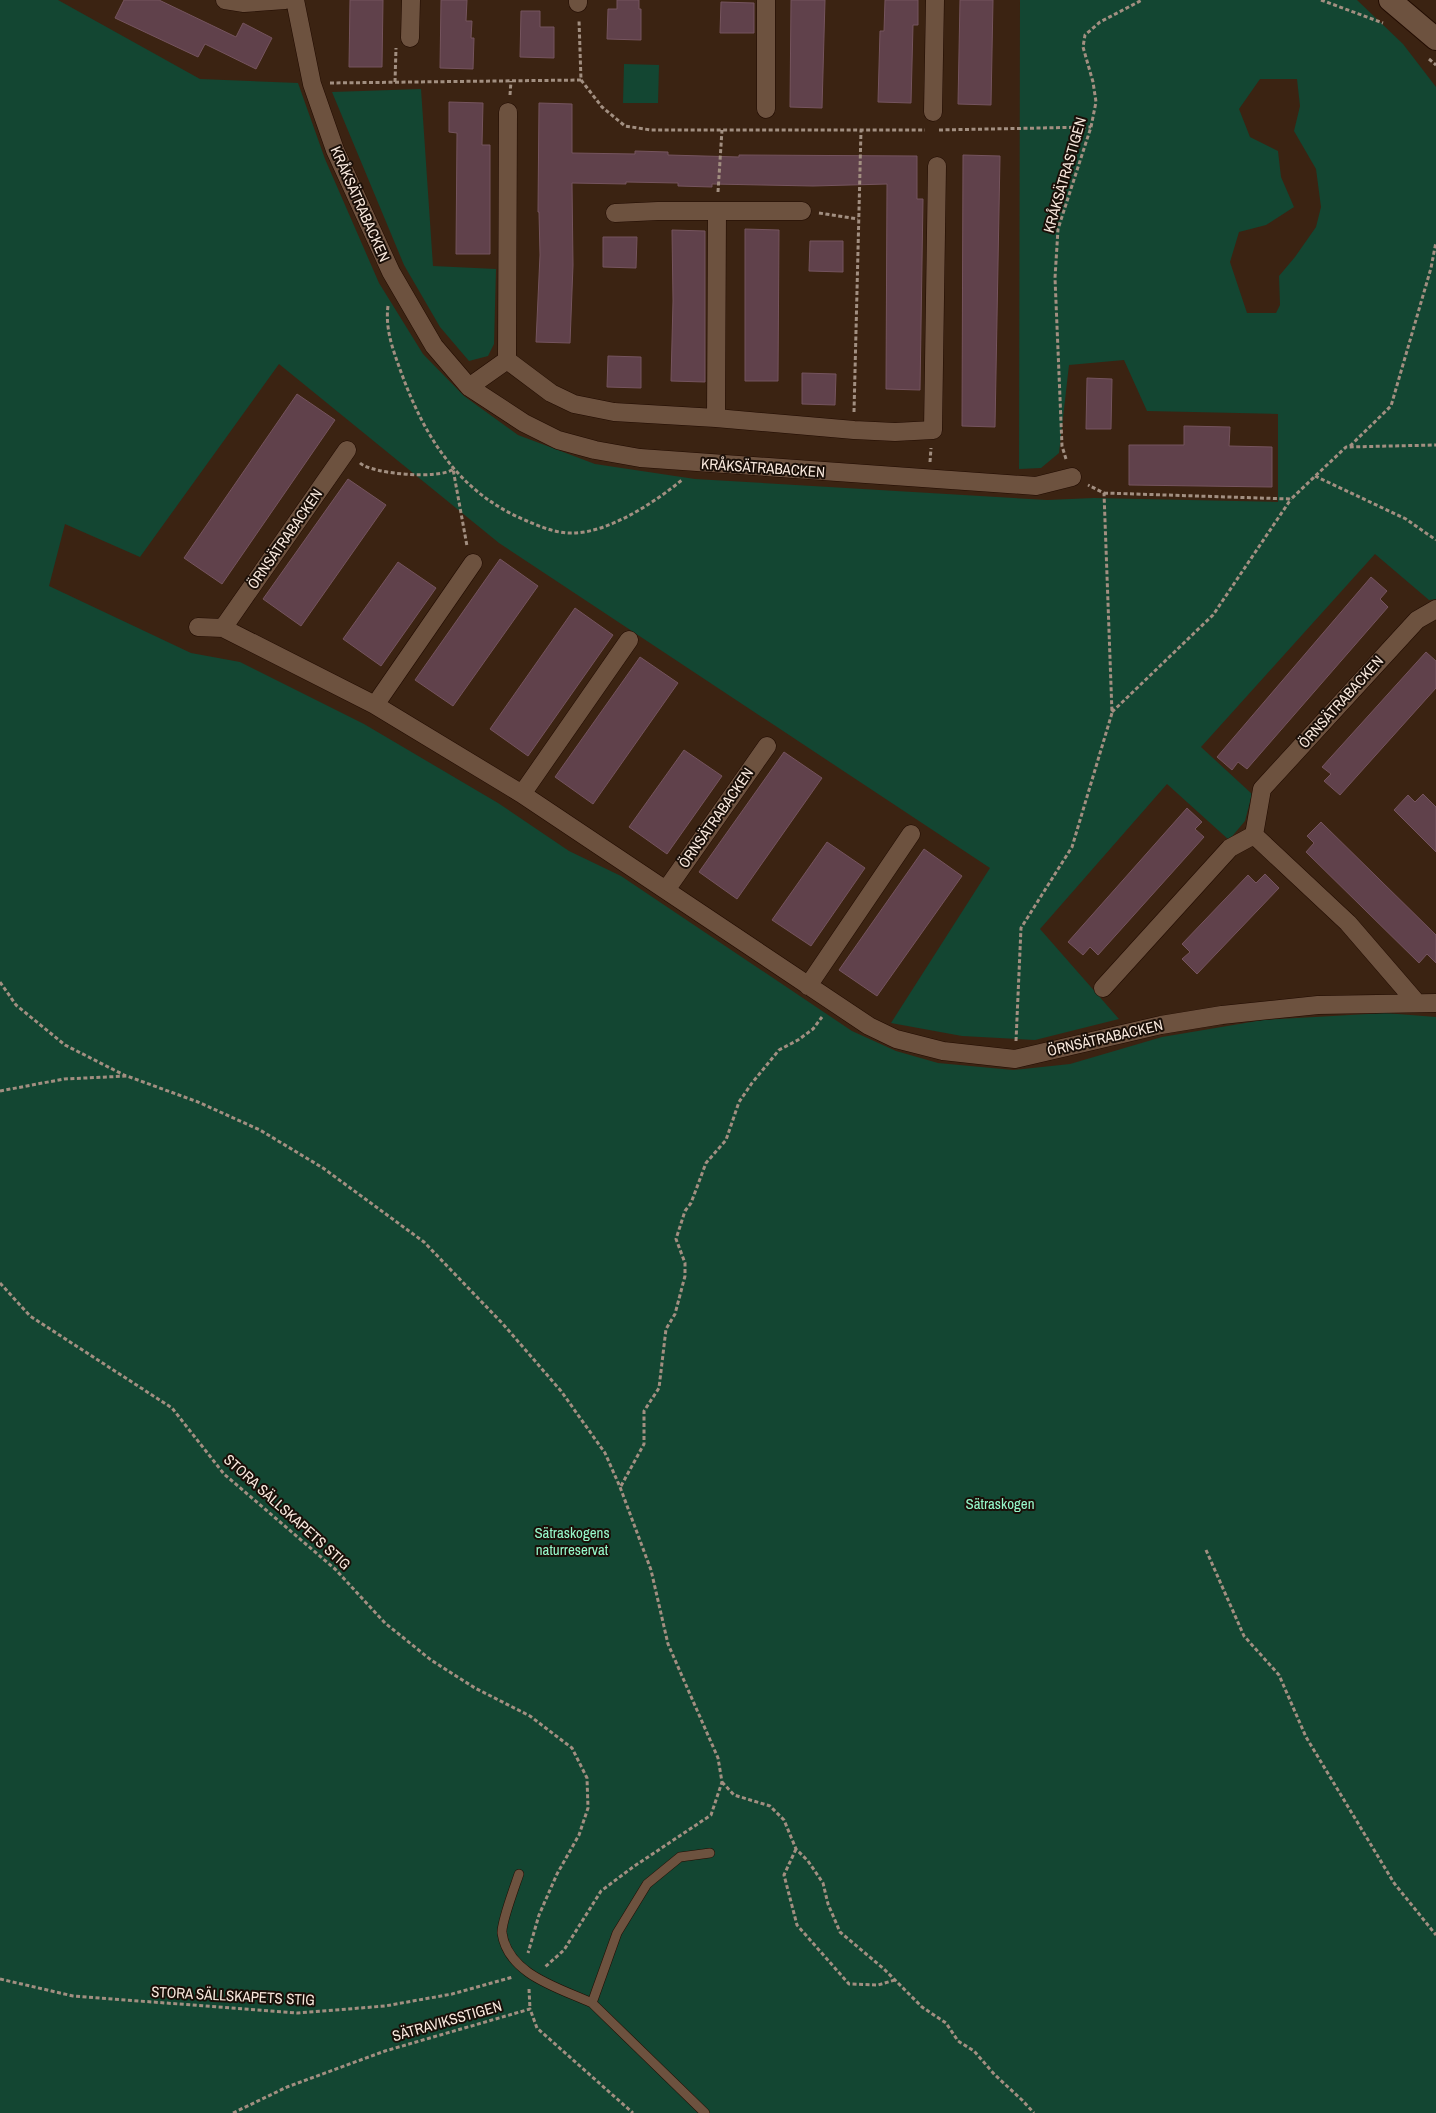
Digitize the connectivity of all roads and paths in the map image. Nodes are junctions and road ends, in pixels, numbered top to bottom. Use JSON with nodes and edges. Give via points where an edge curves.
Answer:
{"nodes":[{"id":1,"x":226,"y":0,"type":"edge"},
{"id":2,"x":285,"y":0,"type":"edge"},
{"id":3,"x":295,"y":0,"type":"edge"},
{"id":4,"x":411,"y":0,"type":"edge"},
{"id":5,"x":766,"y":0,"type":"edge"},
{"id":6,"x":935,"y":0,"type":"edge"},
{"id":7,"x":1142,"y":0,"type":"edge"},
{"id":8,"x":1321,"y":0,"type":"edge"},
{"id":9,"x":1390,"y":0,"type":"edge"},
{"id":10,"x":578,"y":2,"type":"edge"},
{"id":11,"x":1384,"y":24,"type":"dead end"},
{"id":12,"x":410,"y":38,"type":"joint"},
{"id":13,"x":1429,"y":46,"type":"edge"},
{"id":14,"x":1436,"y":65,"type":"edge"},
{"id":15,"x":581,"y":80,"type":"junction"},
{"id":16,"x":394,"y":82,"type":"junction"},
{"id":17,"x":312,"y":84,"type":"junction"},
{"id":18,"x":766,"y":109,"type":"dead end"},
{"id":19,"x":508,"y":112,"type":"dead end"},
{"id":20,"x":933,"y":112,"type":"dead end"},
{"id":21,"x":1091,"y":127,"type":"junction"},
{"id":22,"x":722,"y":130,"type":"junction"},
{"id":23,"x":861,"y":130,"type":"junction"},
{"id":24,"x":936,"y":166,"type":"dead end"},
{"id":25,"x":802,"y":211,"type":"joint"},
{"id":26,"x":717,"y":212,"type":"junction"},
{"id":27,"x":615,"y":213,"type":"dead end"},
{"id":28,"x":858,"y":219,"type":"junction"},
{"id":29,"x":1436,"y":242,"type":"edge"},
{"id":30,"x":402,"y":291,"type":"junction"},
{"id":31,"x":506,"y":360,"type":"junction"},
{"id":32,"x":470,"y":387,"type":"junction"},
{"id":33,"x":716,"y":418,"type":"junction"},
{"id":34,"x":854,"y":430,"type":"junction"},
{"id":35,"x":933,"y":430,"type":"junction"},
{"id":36,"x":1436,"y":445,"type":"edge"},
{"id":37,"x":1350,"y":447,"type":"junction"},
{"id":38,"x":347,"y":450,"type":"joint"},
{"id":39,"x":686,"y":463,"type":"junction"},
{"id":40,"x":453,"y":470,"type":"junction"},
{"id":41,"x":1315,"y":476,"type":"junction"},
{"id":42,"x":1072,"y":477,"type":"junction"},
{"id":43,"x":929,"y":479,"type":"junction"},
{"id":44,"x":1104,"y":493,"type":"junction"},
{"id":45,"x":1291,"y":499,"type":"junction"},
{"id":46,"x":1436,"y":540,"type":"edge"},
{"id":47,"x":473,"y":563,"type":"joint"},
{"id":48,"x":1436,"y":608,"type":"edge"},
{"id":49,"x":198,"y":627,"type":"dead end"},
{"id":50,"x":223,"y":628,"type":"junction"},
{"id":51,"x":629,"y":640,"type":"dead end"},
{"id":52,"x":375,"y":704,"type":"junction"},
{"id":53,"x":1112,"y":713,"type":"junction"},
{"id":54,"x":767,"y":746,"type":"dead end"},
{"id":55,"x":522,"y":794,"type":"junction"},
{"id":56,"x":911,"y":834,"type":"dead end"},
{"id":57,"x":1254,"y":835,"type":"junction"},
{"id":58,"x":666,"y":890,"type":"junction"},
{"id":59,"x":0,"y":982,"type":"edge"},
{"id":60,"x":808,"y":986,"type":"junction"},
{"id":61,"x":1103,"y":988,"type":"dead end"},
{"id":62,"x":832,"y":1002,"type":"junction"},
{"id":63,"x":1418,"y":1002,"type":"junction"},
{"id":64,"x":1436,"y":1003,"type":"edge"},
{"id":65,"x":1015,"y":1059,"type":"junction"},
{"id":66,"x":127,"y":1076,"type":"junction"},
{"id":67,"x":0,"y":1091,"type":"edge"},
{"id":68,"x":0,"y":1283,"type":"edge"},
{"id":69,"x":620,"y":1487,"type":"junction"},
{"id":70,"x":1206,"y":1550,"type":"dead end"},
{"id":71,"x":722,"y":1782,"type":"junction"},
{"id":72,"x":796,"y":1850,"type":"junction"},
{"id":73,"x":710,"y":1853,"type":"dead end"},
{"id":74,"x":519,"y":1874,"type":"dead end"},
{"id":75,"x":1436,"y":1936,"type":"edge"},
{"id":76,"x":529,"y":1973,"type":"junction"},
{"id":77,"x":0,"y":1979,"type":"edge"},
{"id":78,"x":895,"y":1980,"type":"junction"},
{"id":79,"x":592,"y":2004,"type":"junction"},
{"id":80,"x":233,"y":2113,"type":"edge"},
{"id":81,"x":633,"y":2113,"type":"edge"},
{"id":82,"x":705,"y":2113,"type":"edge"},
{"id":83,"x":1034,"y":2113,"type":"edge"}],
"edges":[{"from":1,"to":2,"type":"street","via":[[244,3]]},
{"from":3,"to":17,"type":"street","name":"KRÅKSÄTRABACKEN"},
{"from":4,"to":12,"type":"street"},
{"from":5,"to":18,"type":"street"},
{"from":6,"to":20,"type":"street"},
{"from":7,"to":21,"type":"path","name":"KRÅKSÄTRASTIGEN","via":[[1100,22],[1086,35],[1083,46],[1096,102]]},
{"from":8,"to":11,"type":"path"},
{"from":9,"to":13,"type":"street"},
{"from":10,"to":15,"type":"path"},
{"from":12,"to":16,"type":"path","via":[[396,45]]},
{"from":13,"to":14,"type":"path"},
{"from":15,"to":16,"type":"path"},
{"from":15,"to":22,"type":"path","via":[[602,107],[625,126],[650,130]]},
{"from":16,"to":17,"type":"path"},
{"from":17,"to":30,"type":"street","name":"KRÅKSÄTRABACKEN","via":[[335,150]]},
{"from":19,"to":31,"type":"street"},
{"from":21,"to":23,"type":"path"},
{"from":21,"to":42,"type":"path","name":"KRÅKSÄTRASTIGEN","via":[[1058,229],[1055,278],[1062,446]]},
{"from":22,"to":23,"type":"path"},
{"from":22,"to":26,"type":"path"},
{"from":23,"to":28,"type":"path"},
{"from":24,"to":35,"type":"street"},
{"from":25,"to":26,"type":"street"},
{"from":25,"to":28,"type":"path"},
{"from":26,"to":27,"type":"street"},
{"from":26,"to":33,"type":"street"},
{"from":28,"to":34,"type":"path"},
{"from":29,"to":37,"type":"path","via":[[1391,406]]},
{"from":30,"to":32,"type":"street","name":"KRÅKSÄTRABACKEN","via":[[434,346]]},
{"from":30,"to":40,"type":"path","via":[[388,305],[386,319],[393,348],[416,409],[430,437]]},
{"from":31,"to":32,"type":"street"},
{"from":31,"to":33,"type":"street","via":[[552,393],[574,404],[614,412]]},
{"from":32,"to":39,"type":"street","name":"KRÅKSÄTRABACKEN","via":[[524,424],[558,440],[595,450]]},
{"from":33,"to":34,"type":"street"},
{"from":34,"to":35,"type":"street"},
{"from":35,"to":43,"type":"path"},
{"from":36,"to":37,"type":"path"},
{"from":37,"to":41,"type":"path","via":[[1346,447]]},
{"from":38,"to":40,"type":"path","via":[[364,466],[384,471],[429,476]]},
{"from":38,"to":50,"type":"street","name":"ÖRNSÄTRABACKEN"},
{"from":39,"to":40,"type":"path","via":[[684,478],[645,505],[612,524],[574,533],[540,527],[507,512]]},
{"from":39,"to":43,"type":"street","name":"KRÅKSÄTRABACKEN"},
{"from":40,"to":47,"type":"path"},
{"from":41,"to":45,"type":"path"},
{"from":41,"to":46,"type":"path","via":[[1406,520]]},
{"from":42,"to":43,"type":"street","name":"KRÅKSÄTRABACKEN","via":[[1036,486]]},
{"from":42,"to":44,"type":"path"},
{"from":44,"to":45,"type":"path"},
{"from":44,"to":53,"type":"path"},
{"from":45,"to":53,"type":"path","via":[[1213,615]]},
{"from":47,"to":52,"type":"street"},
{"from":48,"to":57,"type":"street","name":"ÖRNSÄTRABACKEN","via":[[1417,620],[1262,789]]},
{"from":49,"to":50,"type":"street","name":"ÖRNSÄTRABACKEN"},
{"from":50,"to":52,"type":"street","name":"ÖRNSÄTRABACKEN"},
{"from":51,"to":55,"type":"street"},
{"from":52,"to":55,"type":"street","name":"ÖRNSÄTRABACKEN"},
{"from":53,"to":65,"type":"path","via":[[1072,847],[1022,928]]},
{"from":54,"to":58,"type":"street","name":"ÖRNSÄTRABACKEN"},
{"from":55,"to":58,"type":"street","name":"ÖRNSÄTRABACKEN"},
{"from":56,"to":60,"type":"street"},
{"from":57,"to":61,"type":"street","via":[[1230,848]]},
{"from":57,"to":63,"type":"street","via":[[1348,922]]},
{"from":58,"to":60,"type":"street","name":"ÖRNSÄTRABACKEN"},
{"from":59,"to":66,"type":"path","via":[[16,1005],[65,1045]]},
{"from":60,"to":62,"type":"street","name":"ÖRNSÄTRABACKEN"},
{"from":62,"to":65,"type":"street","name":"ÖRNSÄTRABACKEN","via":[[869,1026],[896,1038],[943,1050]]},
{"from":62,"to":69,"type":"path","via":[[813,1029],[779,1050],[752,1082],[739,1102],[726,1140],[706,1163],[685,1211],[676,1239],[685,1264],[685,1276],[675,1314],[666,1329],[659,1388],[644,1411],[644,1444]]},
{"from":63,"to":64,"type":"street","name":"ÖRNSÄTRABACKEN"},
{"from":63,"to":65,"type":"street","name":"ÖRNSÄTRABACKEN","via":[[1318,1005],[1222,1015],[1161,1025]]},
{"from":66,"to":67,"type":"path","via":[[64,1079]]},
{"from":66,"to":69,"type":"path","via":[[198,1102],[260,1130],[323,1168],[424,1242],[503,1324],[561,1391],[605,1453]]},
{"from":68,"to":76,"type":"path","name":"STORA SÄLLSKAPETS STIG","via":[[30,1316],[172,1408],[224,1474],[335,1569],[385,1624],[431,1660],[474,1688],[530,1716],[572,1748],[587,1778],[588,1808],[579,1835],[539,1915],[526,1957]]},
{"from":69,"to":71,"type":"path","via":[[651,1570],[668,1644],[718,1758]]},
{"from":70,"to":75,"type":"path","via":[[1244,1636],[1278,1675],[1306,1737],[1384,1867]]},
{"from":71,"to":72,"type":"path","via":[[734,1795],[770,1806],[784,1820]]},
{"from":71,"to":76,"type":"path","via":[[711,1815],[601,1890],[564,1950],[547,1966]]},
{"from":72,"to":78,"type":"path","via":[[823,1882],[840,1932]]},
{"from":72,"to":78,"type":"path","via":[[784,1875],[797,1925],[850,1984],[878,1986]]},
{"from":73,"to":79,"type":"lane","via":[[680,1857],[646,1884],[617,1933]]},
{"from":74,"to":76,"type":"lane","via":[[502,1932],[510,1956]]},
{"from":76,"to":77,"type":"path","name":"STORA SÄLLSKAPETS STIG","via":[[452,1994],[385,2006],[298,2013],[72,1996]]},
{"from":76,"to":79,"type":"lane"},
{"from":78,"to":83,"type":"path","via":[[922,2007],[946,2023],[958,2040],[974,2051]]},
{"from":79,"to":82,"type":"lane"},
{"from":80,"to":81,"type":"path","name":"SÄTRAVIKSSTIGEN","via":[[287,2087],[385,2051],[530,2009],[538,2028]]}]}
